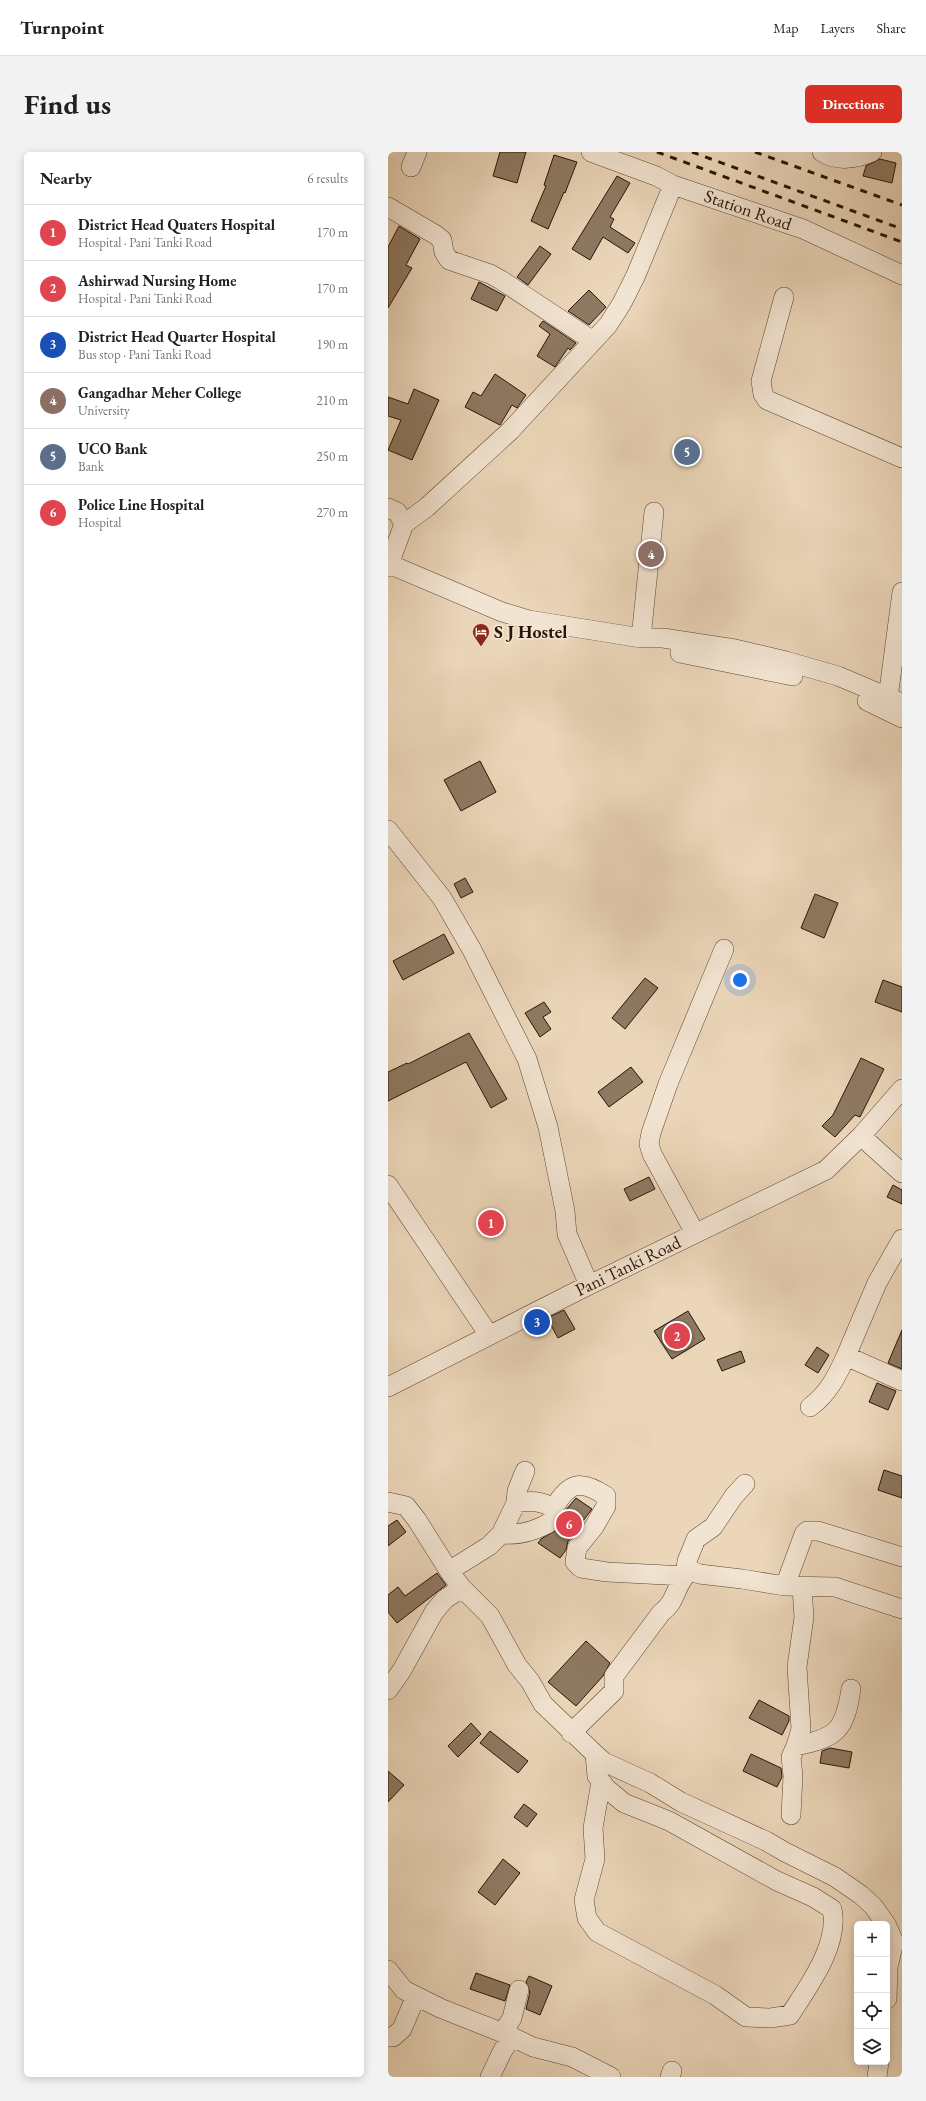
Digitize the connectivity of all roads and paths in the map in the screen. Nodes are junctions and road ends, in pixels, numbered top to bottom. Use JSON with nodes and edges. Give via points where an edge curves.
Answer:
{"nodes":[{"id":1,"x":591,"y":152,"type":"edge"},
{"id":2,"x":822,"y":152,"type":"edge"},
{"id":3,"x":872,"y":152,"type":"edge"},
{"id":4,"x":673,"y":185,"type":"junction"},
{"id":5,"x":388,"y":207,"type":"edge"},
{"id":6,"x":902,"y":275,"type":"edge"},
{"id":7,"x":784,"y":297,"type":"dead end"},
{"id":8,"x":593,"y":341,"type":"junction"},
{"id":9,"x":902,"y":458,"type":"edge"},
{"id":10,"x":388,"y":508,"type":"edge"},
{"id":11,"x":654,"y":512,"type":"dead end"},
{"id":12,"x":404,"y":524,"type":"junction"},
{"id":13,"x":389,"y":565,"type":"edge"},
{"id":14,"x":902,"y":592,"type":"edge"},
{"id":15,"x":642,"y":638,"type":"junction"},
{"id":16,"x":895,"y":700,"type":"edge"},
{"id":17,"x":902,"y":718,"type":"edge"},
{"id":18,"x":388,"y":830,"type":"edge"},
{"id":19,"x":724,"y":949,"type":"dead end"},
{"id":20,"x":902,"y":1090,"type":"edge"},
{"id":21,"x":861,"y":1136,"type":"junction"},
{"id":22,"x":902,"y":1173,"type":"edge"},
{"id":23,"x":388,"y":1185,"type":"edge"},
{"id":24,"x":695,"y":1233,"type":"junction"},
{"id":25,"x":902,"y":1239,"type":"edge"},
{"id":26,"x":589,"y":1285,"type":"junction"},
{"id":27,"x":489,"y":1335,"type":"junction"},
{"id":28,"x":846,"y":1356,"type":"junction"},
{"id":29,"x":902,"y":1381,"type":"edge"},
{"id":30,"x":388,"y":1387,"type":"edge"},
{"id":31,"x":810,"y":1407,"type":"dead end"},
{"id":32,"x":525,"y":1471,"type":"dead end"},
{"id":33,"x":745,"y":1484,"type":"dead end"},
{"id":34,"x":388,"y":1502,"type":"edge"},
{"id":35,"x":516,"y":1502,"type":"junction"},
{"id":36,"x":554,"y":1508,"type":"junction"},
{"id":37,"x":501,"y":1534,"type":"junction"},
{"id":38,"x":902,"y":1558,"type":"edge"},
{"id":39,"x":450,"y":1571,"type":"junction"},
{"id":40,"x":685,"y":1572,"type":"junction"},
{"id":41,"x":794,"y":1587,"type":"junction"},
{"id":42,"x":462,"y":1588,"type":"junction"},
{"id":43,"x":902,"y":1609,"type":"edge"},
{"id":44,"x":851,"y":1689,"type":"dead end"},
{"id":45,"x":388,"y":1690,"type":"edge"},
{"id":46,"x":571,"y":1733,"type":"junction"},
{"id":47,"x":796,"y":1746,"type":"junction"},
{"id":48,"x":595,"y":1754,"type":"junction"},
{"id":49,"x":601,"y":1782,"type":"junction"},
{"id":50,"x":791,"y":1815,"type":"dead end"},
{"id":51,"x":746,"y":1831,"type":"junction"},
{"id":52,"x":740,"y":1859,"type":"junction"},
{"id":53,"x":885,"y":1921,"type":"edge"},
{"id":54,"x":890,"y":1932,"type":"edge"},
{"id":55,"x":388,"y":1970,"type":"edge"},
{"id":56,"x":519,"y":1990,"type":"dead end"},
{"id":57,"x":887,"y":1993,"type":"edge"},
{"id":58,"x":416,"y":1996,"type":"junction"},
{"id":59,"x":510,"y":2036,"type":"junction"},
{"id":60,"x":388,"y":2037,"type":"edge"},
{"id":61,"x":879,"y":2065,"type":"edge"},
{"id":62,"x":585,"y":2071,"type":"edge"},
{"id":63,"x":490,"y":2077,"type":"edge"},
{"id":64,"x":612,"y":2077,"type":"edge"},
{"id":65,"x":878,"y":2077,"type":"edge"}],
"edges":[{"from":1,"to":4,"type":"street","name":"Station Road","via":[[656,176]]},
{"from":2,"to":3,"type":"street","via":[[838,158],[856,158]]},
{"from":4,"to":6,"type":"street","name":"Station Road","via":[[803,229]]},
{"from":4,"to":8,"type":"street","via":[[633,282],[608,325]]},
{"from":5,"to":8,"type":"street","via":[[442,240],[444,252],[449,260],[501,280]]},
{"from":7,"to":9,"type":"street","via":[[761,381],[763,394],[767,400]]},
{"from":8,"to":12,"type":"street","via":[[510,431]]},
{"from":10,"to":12,"type":"street","via":[[397,512]]},
{"from":11,"to":15,"type":"street"},
{"from":12,"to":13,"type":"street"},
{"from":13,"to":15,"type":"street","via":[[502,612],[529,620]]},
{"from":14,"to":16,"type":"street"},
{"from":15,"to":16,"type":"street","via":[[683,640],[779,659],[838,676]]},
{"from":15,"to":17,"type":"street","via":[[670,651],[812,680],[844,691]]},
{"from":18,"to":26,"type":"street","via":[[442,898],[472,950],[527,1059],[548,1127],[565,1211],[567,1234]]},
{"from":19,"to":24,"type":"street","via":[[668,1084],[651,1133],[652,1154]]},
{"from":20,"to":21,"type":"street","name":"Pani Tanki Road"},
{"from":21,"to":22,"type":"street"},
{"from":21,"to":24,"type":"street","name":"Pani Tanki Road","via":[[826,1170]]},
{"from":23,"to":27,"type":"street"},
{"from":24,"to":26,"type":"street","name":"Pani Tanki Road"},
{"from":25,"to":28,"type":"street","via":[[877,1283]]},
{"from":26,"to":27,"type":"street","name":"Pani Tanki Road"},
{"from":27,"to":30,"type":"street","name":"Pani Tanki Road"},
{"from":28,"to":29,"type":"street"},
{"from":28,"to":31,"type":"street","via":[[828,1390]]},
{"from":32,"to":35,"type":"street","via":[[517,1491]]},
{"from":33,"to":40,"type":"street","via":[[713,1527],[696,1539]]},
{"from":34,"to":39,"type":"street","via":[[406,1506]]},
{"from":35,"to":36,"type":"street","via":[[531,1500]]},
{"from":35,"to":37,"type":"street"},
{"from":36,"to":37,"type":"street","via":[[554,1520],[540,1528],[512,1535]]},
{"from":36,"to":40,"type":"street","via":[[569,1488],[579,1484],[592,1486],[606,1496],[606,1506],[594,1527],[577,1548],[575,1562],[581,1568],[607,1572]]},
{"from":37,"to":39,"type":"street","via":[[489,1546]]},
{"from":38,"to":41,"type":"street","via":[[818,1531],[807,1531],[804,1534]]},
{"from":39,"to":42,"type":"street"},
{"from":40,"to":41,"type":"street"},
{"from":40,"to":46,"type":"street","via":[[670,1606],[661,1613],[614,1676],[614,1691]]},
{"from":41,"to":43,"type":"street","via":[[835,1587]]},
{"from":41,"to":47,"type":"street","via":[[804,1617],[797,1667],[801,1729]]},
{"from":42,"to":45,"type":"street","via":[[445,1599],[434,1612]]},
{"from":42,"to":46,"type":"street","via":[[490,1616],[517,1665],[543,1704]]},
{"from":44,"to":47,"type":"street","via":[[841,1728],[821,1741]]},
{"from":46,"to":48,"type":"street"},
{"from":47,"to":50,"type":"street","via":[[791,1757]]},
{"from":48,"to":49,"type":"street","via":[[597,1776]]},
{"from":48,"to":51,"type":"street","via":[[604,1762],[650,1783],[681,1802]]},
{"from":49,"to":52,"type":"street","via":[[624,1802],[669,1821]]},
{"from":49,"to":52,"type":"street","via":[[593,1828],[595,1859],[584,1900],[587,1918],[597,1932],[715,1995],[746,2017],[771,2018],[790,2015],[828,1948],[835,1920],[832,1909]]},
{"from":51,"to":52,"type":"street","via":[[748,1840]]},
{"from":51,"to":53,"type":"street","via":[[835,1877],[867,1900]]},
{"from":54,"to":57,"type":"street","via":[[894,1942],[888,1967]]},
{"from":55,"to":58,"type":"street","via":[[404,1990]]},
{"from":56,"to":59,"type":"street","via":[[512,2018],[507,2026]]},
{"from":58,"to":59,"type":"street"},
{"from":58,"to":60,"type":"street","via":[[402,2029],[393,2037]]},
{"from":59,"to":62,"type":"street","via":[[528,2046],[572,2057]]},
{"from":59,"to":63,"type":"street"},
{"from":61,"to":65,"type":"street"},
{"from":62,"to":64,"type":"street"}]}
